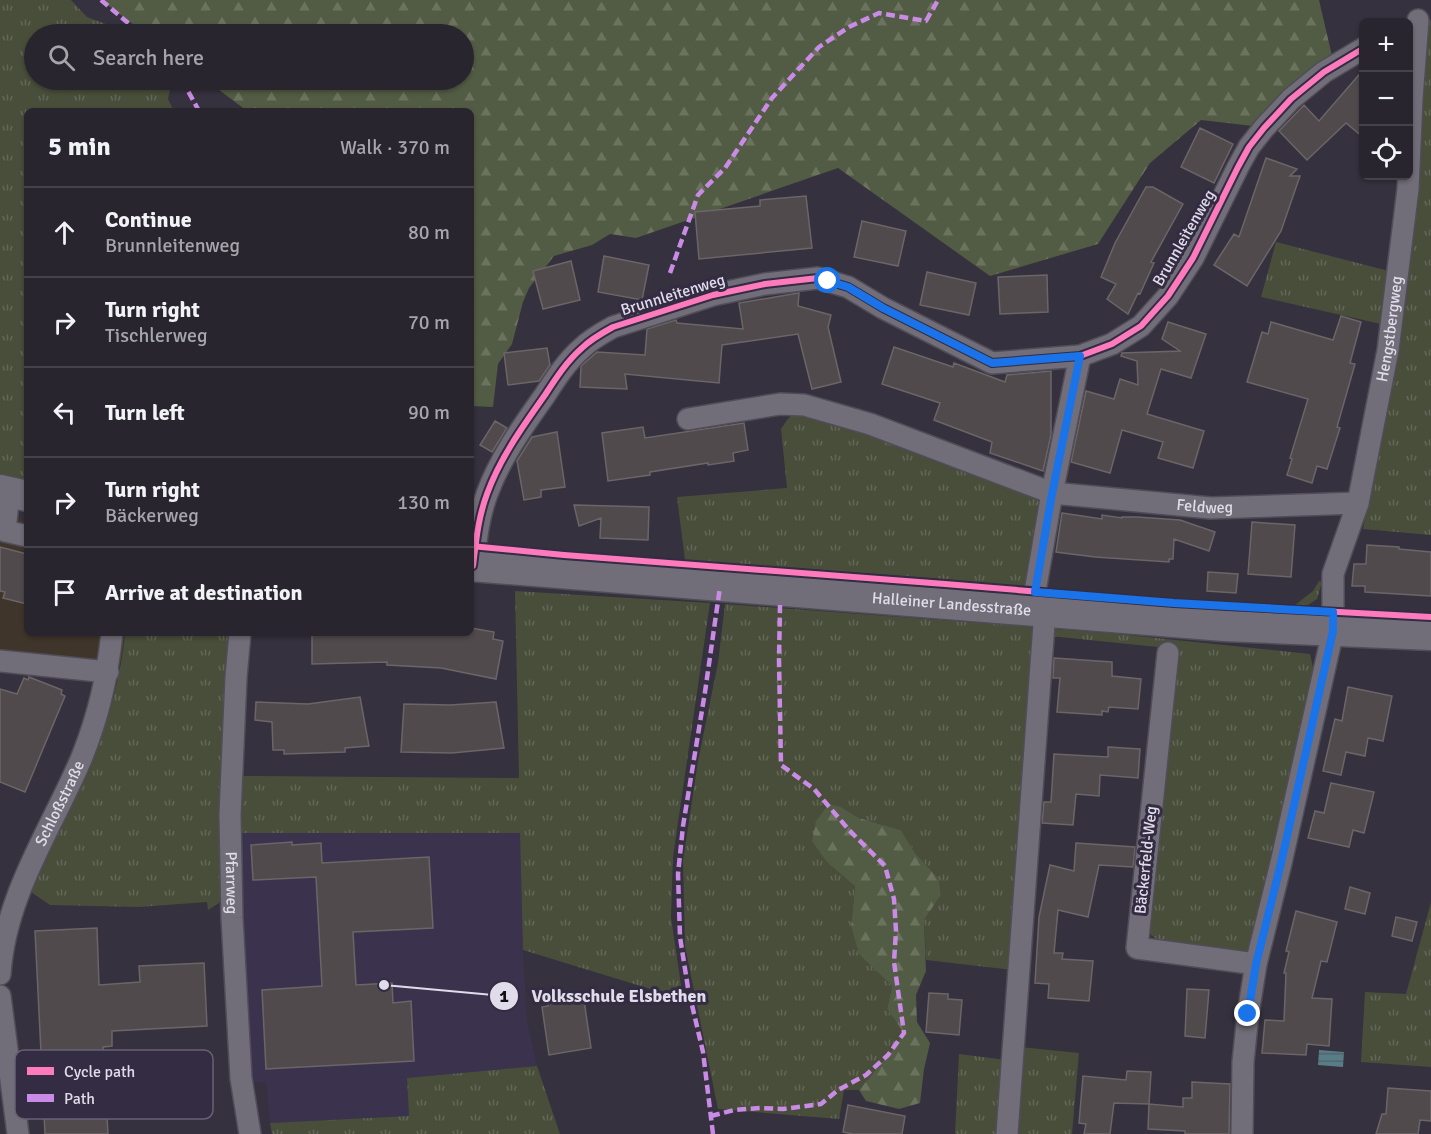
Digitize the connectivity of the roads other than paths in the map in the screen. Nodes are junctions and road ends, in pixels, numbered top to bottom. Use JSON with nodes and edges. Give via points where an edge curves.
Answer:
{"nodes":[{"id":1,"x":1419,"y":19,"type":"edge"},
{"id":2,"x":1359,"y":51,"type":"edge"},
{"id":3,"x":1080,"y":356,"type":"junction"},
{"id":4,"x":688,"y":419,"type":"dead end"},
{"id":5,"x":12,"y":493,"type":"edge"},
{"id":6,"x":1052,"y":494,"type":"junction"},
{"id":7,"x":1358,"y":503,"type":"junction"},
{"id":8,"x":24,"y":535,"type":"edge"},
{"id":9,"x":474,"y":551,"type":"edge"},
{"id":10,"x":474,"y":566,"type":"edge"},
{"id":11,"x":1039,"y":610,"type":"junction"},
{"id":12,"x":1333,"y":631,"type":"junction"},
{"id":13,"x":1431,"y":635,"type":"edge"},
{"id":14,"x":112,"y":636,"type":"edge"},
{"id":15,"x":240,"y":636,"type":"edge"},
{"id":16,"x":1168,"y":653,"type":"dead end"},
{"id":17,"x":0,"y":661,"type":"edge"},
{"id":18,"x":108,"y":672,"type":"junction"},
{"id":19,"x":1256,"y":964,"type":"junction"},
{"id":20,"x":0,"y":974,"type":"edge"},
{"id":21,"x":0,"y":996,"type":"edge"},
{"id":22,"x":15,"y":1111,"type":"edge"},
{"id":23,"x":16,"y":1119,"type":"edge"},
{"id":24,"x":18,"y":1134,"type":"edge"},
{"id":25,"x":250,"y":1134,"type":"edge"},
{"id":26,"x":1007,"y":1134,"type":"edge"},
{"id":27,"x":1242,"y":1134,"type":"edge"}],
"edges":[{"from":1,"to":7,"type":"street","name":"Hengstbergweg","via":[[1399,272]]},
{"from":2,"to":3,"type":"street","name":"Brunnleitenweg","via":[[1291,99],[1264,128],[1238,167],[1193,258],[1168,296],[1141,326],[1112,344]]},
{"from":3,"to":6,"type":"street"},
{"from":3,"to":9,"type":"street","name":"Brunnleitenweg","via":[[992,363],[848,287],[818,278],[713,295],[613,327],[571,358],[505,456],[484,502]]},
{"from":4,"to":6,"type":"street","name":"Feldweg","via":[[780,404],[804,405],[870,424]]},
{"from":5,"to":8,"type":"street","via":[[5,531]]},
{"from":6,"to":7,"type":"street","name":"Feldweg","via":[[1211,508]]},
{"from":6,"to":11,"type":"street"},
{"from":7,"to":12,"type":"street","name":"Hengstbergweg","via":[[1333,574]]},
{"from":10,"to":11,"type":"main road","name":"Halleiner Landesstraße"},
{"from":11,"to":12,"type":"main road","name":"Halleiner Landesstraße"},
{"from":11,"to":26,"type":"street"},
{"from":12,"to":13,"type":"main road","name":"Halleiner Landesstraße"},
{"from":12,"to":19,"type":"street","name":"Hengstbergweg"},
{"from":14,"to":18,"type":"street","name":"Schloßstraße"},
{"from":15,"to":25,"type":"street","name":"Pfarrweg","via":[[230,840],[241,1078]]},
{"from":16,"to":19,"type":"street","name":"Bäckerfeld-Weg","via":[[1137,948]]},
{"from":17,"to":18,"type":"street"},
{"from":18,"to":20,"type":"street","name":"Schloßstraße","via":[[82,757],[44,816],[10,916]]},
{"from":19,"to":27,"type":"street","name":"Hengstbergweg","via":[[1244,1062]]},
{"from":21,"to":22,"type":"street"},
{"from":23,"to":24,"type":"street"}]}
